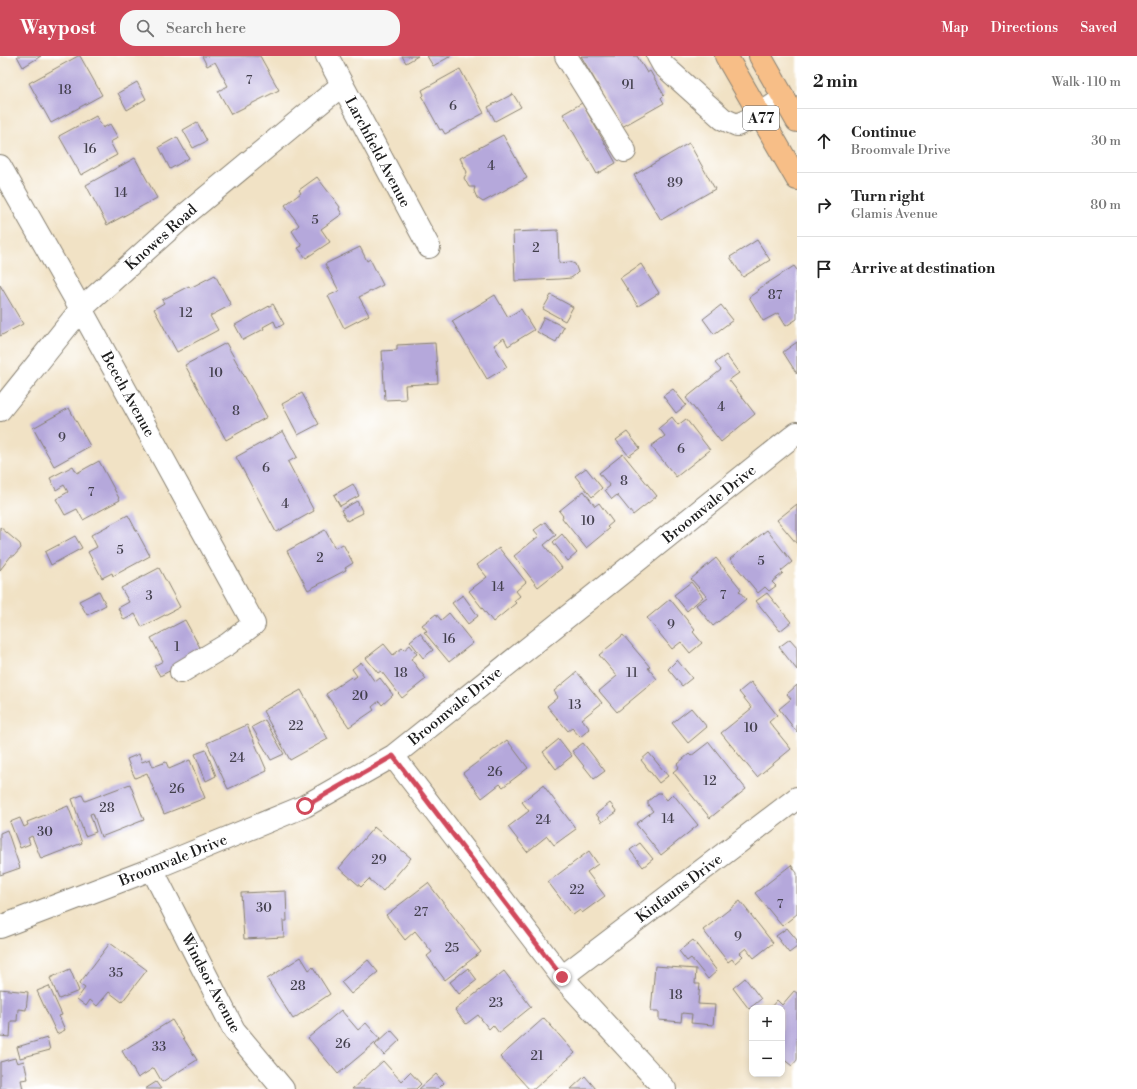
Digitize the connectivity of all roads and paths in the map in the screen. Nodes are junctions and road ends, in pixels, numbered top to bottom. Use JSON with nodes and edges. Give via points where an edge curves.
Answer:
{"nodes":[{"id":1,"x":327,"y":56,"type":"edge"},
{"id":2,"x":566,"y":56,"type":"edge"},
{"id":3,"x":658,"y":56,"type":"edge"},
{"id":4,"x":726,"y":56,"type":"edge"},
{"id":5,"x":760,"y":56,"type":"edge"},
{"id":6,"x":342,"y":85,"type":"junction"},
{"id":7,"x":784,"y":98,"type":"junction"},
{"id":8,"x":759,"y":115,"type":"junction"},
{"id":9,"x":797,"y":121,"type":"edge"},
{"id":10,"x":625,"y":151,"type":"dead end"},
{"id":11,"x":0,"y":166,"type":"edge"},
{"id":12,"x":797,"y":180,"type":"edge"},
{"id":13,"x":429,"y":247,"type":"dead end"},
{"id":14,"x":81,"y":309,"type":"junction"},
{"id":15,"x":0,"y":410,"type":"edge"},
{"id":16,"x":797,"y":433,"type":"edge"},
{"id":17,"x":181,"y":672,"type":"dead end"},
{"id":18,"x":393,"y":756,"type":"junction"},
{"id":19,"x":797,"y":798,"type":"edge"},
{"id":20,"x":152,"y":869,"type":"junction"},
{"id":21,"x":0,"y":927,"type":"edge"},
{"id":22,"x":562,"y":977,"type":"junction"},
{"id":23,"x":283,"y":1089,"type":"edge"},
{"id":24,"x":665,"y":1089,"type":"edge"}],
"edges":[{"from":1,"to":6,"type":"street","name":"Larchfield Avenue"},
{"from":2,"to":10,"type":"street"},
{"from":3,"to":8,"type":"street","via":[[663,65],[723,119],[737,125]]},
{"from":4,"to":8,"type":"main road","number":"A77"},
{"from":5,"to":7,"type":"main road","number":"A77"},
{"from":6,"to":13,"type":"street","name":"Larchfield Avenue"},
{"from":6,"to":14,"type":"street","name":"Knowes Road","via":[[185,215]]},
{"from":7,"to":8,"type":"street"},
{"from":7,"to":9,"type":"main road","number":"A77"},
{"from":8,"to":12,"type":"main road","number":"A77"},
{"from":11,"to":14,"type":"street","name":"Beech Avenue"},
{"from":14,"to":15,"type":"street","name":"Knowes Road"},
{"from":14,"to":17,"type":"street","name":"Beech Avenue","via":[[254,624],[228,644]]},
{"from":16,"to":18,"type":"street","name":"Broomvale Drive"},
{"from":18,"to":20,"type":"street","name":"Broomvale Drive","via":[[305,806]]},
{"from":18,"to":22,"type":"street"},
{"from":19,"to":22,"type":"street","name":"Kinfauns Drive"},
{"from":20,"to":21,"type":"street","name":"Broomvale Drive"},
{"from":20,"to":23,"type":"street","name":"Windsor Avenue","via":[[234,1030]]},
{"from":22,"to":24,"type":"street"}]}
